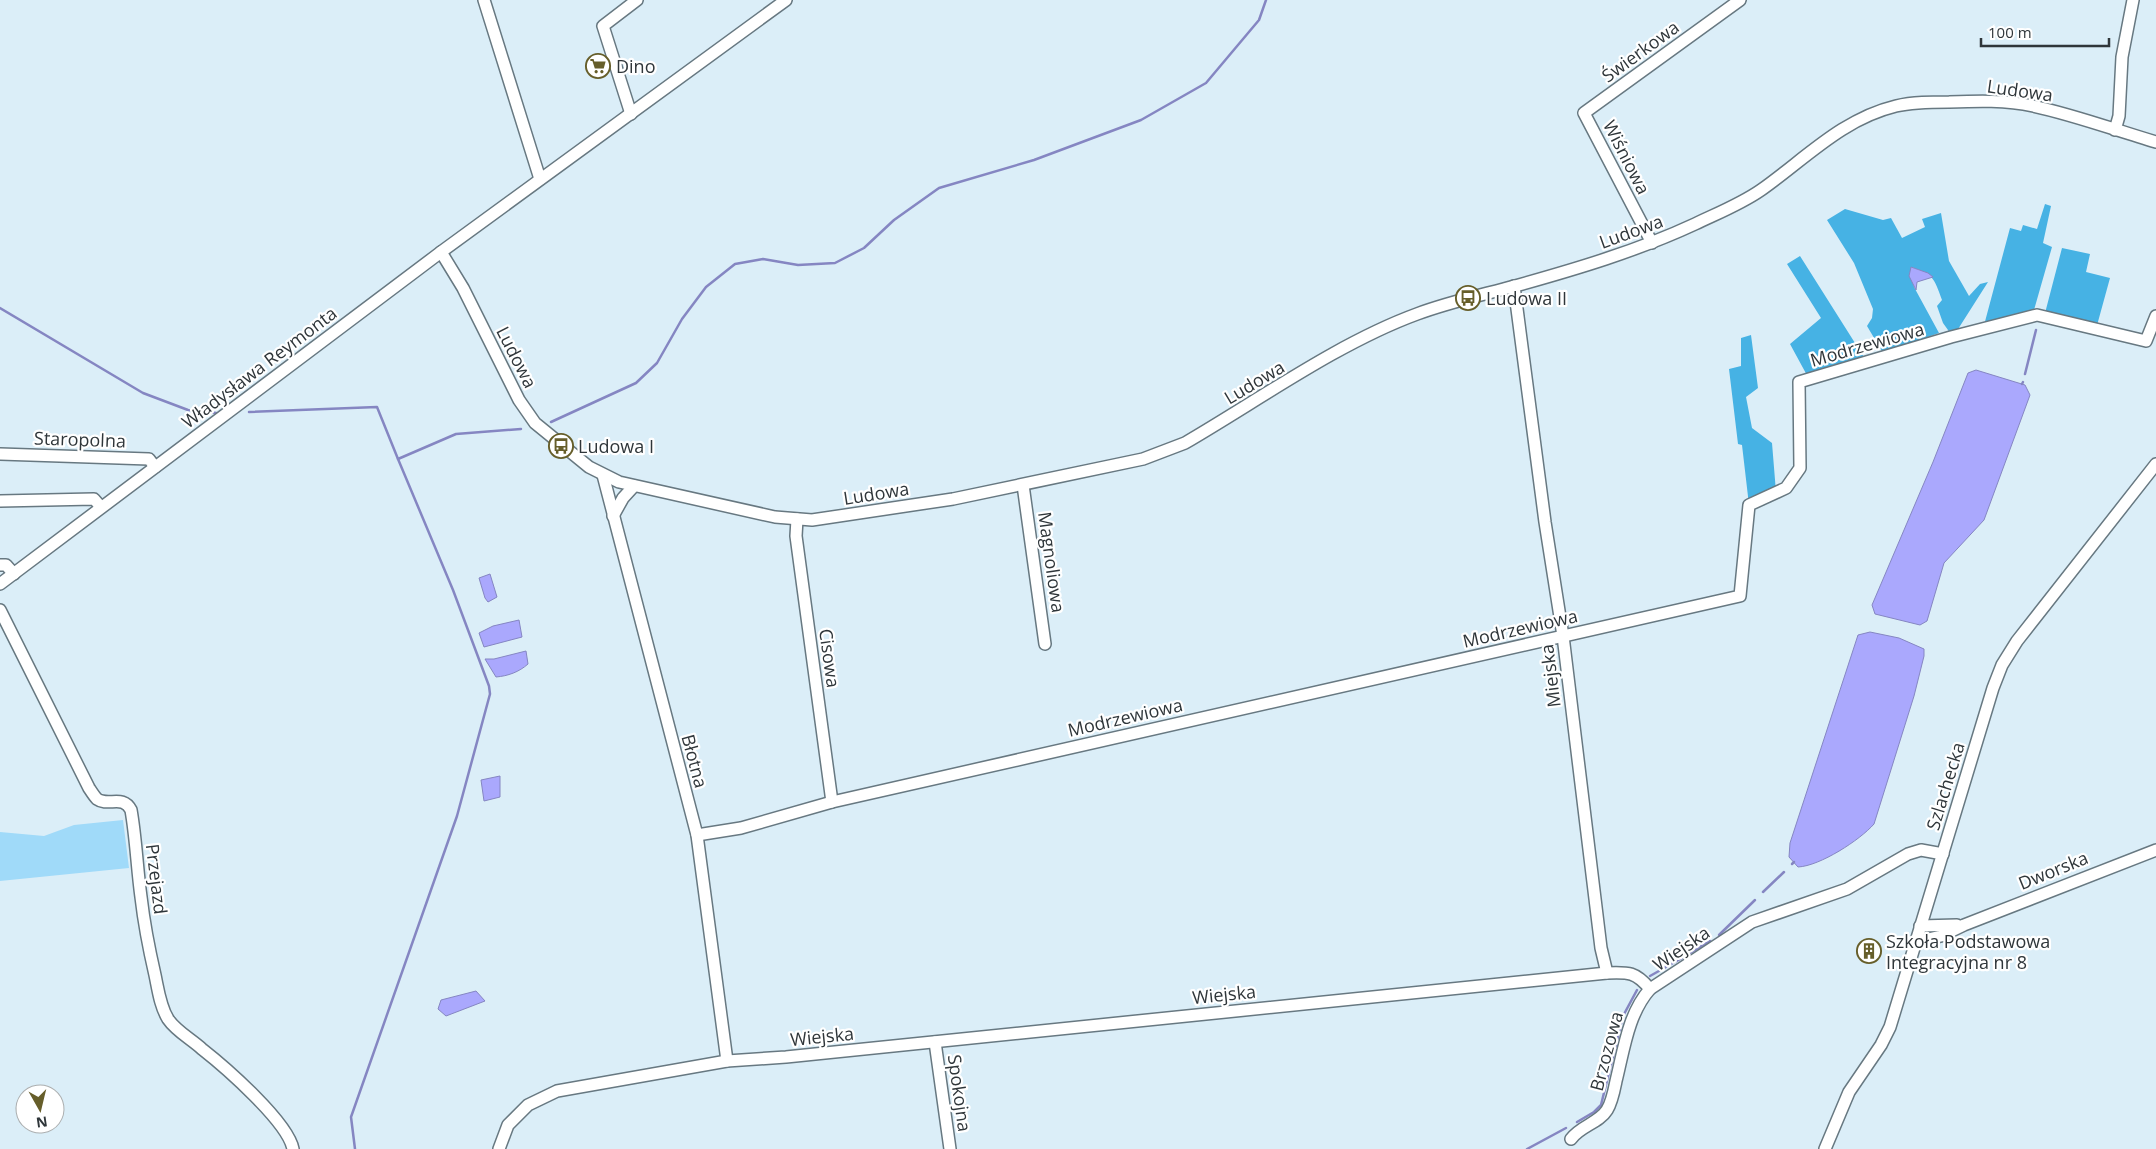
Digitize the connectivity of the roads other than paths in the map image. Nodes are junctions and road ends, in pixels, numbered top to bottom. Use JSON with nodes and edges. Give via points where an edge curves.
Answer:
{"nodes":[{"id":1,"x":484,"y":0,"type":"edge"},
{"id":2,"x":637,"y":0,"type":"edge"},
{"id":3,"x":786,"y":0,"type":"edge"},
{"id":4,"x":1740,"y":0,"type":"edge"},
{"id":5,"x":2132,"y":0,"type":"edge"},
{"id":6,"x":1584,"y":112,"type":"joint"},
{"id":7,"x":631,"y":114,"type":"junction"},
{"id":8,"x":2115,"y":130,"type":"junction"},
{"id":9,"x":2156,"y":142,"type":"edge"},
{"id":10,"x":540,"y":179,"type":"junction"},
{"id":11,"x":1652,"y":244,"type":"junction"},
{"id":12,"x":441,"y":252,"type":"junction"},
{"id":13,"x":1514,"y":286,"type":"junction"},
{"id":14,"x":2156,"y":316,"type":"edge"},
{"id":15,"x":0,"y":454,"type":"edge"},
{"id":16,"x":2156,"y":464,"type":"edge"},
{"id":17,"x":155,"y":467,"type":"junction"},
{"id":18,"x":603,"y":475,"type":"junction"},
{"id":19,"x":1024,"y":485,"type":"junction"},
{"id":20,"x":634,"y":486,"type":"junction"},
{"id":21,"x":0,"y":501,"type":"edge"},
{"id":22,"x":101,"y":507,"type":"junction"},
{"id":23,"x":613,"y":516,"type":"junction"},
{"id":24,"x":798,"y":520,"type":"junction"},
{"id":25,"x":0,"y":565,"type":"edge"},
{"id":26,"x":14,"y":574,"type":"junction"},
{"id":27,"x":0,"y":584,"type":"edge"},
{"id":28,"x":0,"y":610,"type":"edge"},
{"id":29,"x":1563,"y":636,"type":"junction"},
{"id":30,"x":1045,"y":644,"type":"dead end"},
{"id":31,"x":832,"y":802,"type":"junction"},
{"id":32,"x":697,"y":835,"type":"junction"},
{"id":33,"x":2156,"y":850,"type":"edge"},
{"id":34,"x":1943,"y":854,"type":"junction"},
{"id":35,"x":1964,"y":925,"type":"junction"},
{"id":36,"x":1920,"y":926,"type":"junction"},
{"id":37,"x":1915,"y":942,"type":"junction"},
{"id":38,"x":1607,"y":974,"type":"junction"},
{"id":39,"x":1650,"y":989,"type":"junction"},
{"id":40,"x":935,"y":1042,"type":"junction"},
{"id":41,"x":727,"y":1061,"type":"junction"},
{"id":42,"x":1571,"y":1139,"type":"dead end"},
{"id":43,"x":293,"y":1149,"type":"edge"},
{"id":44,"x":499,"y":1149,"type":"edge"},
{"id":45,"x":950,"y":1149,"type":"edge"},
{"id":46,"x":1825,"y":1149,"type":"edge"}],
"edges":[{"from":1,"to":10,"type":"street"},
{"from":2,"to":7,"type":"street","via":[[603,26]]},
{"from":3,"to":7,"type":"street","name":"Władysława Reymonta"},
{"from":4,"to":6,"type":"street","name":"Świerkowa"},
{"from":5,"to":8,"type":"street"},
{"from":6,"to":11,"type":"street","name":"Wiśniowa"},
{"from":7,"to":10,"type":"street","name":"Władysława Reymonta"},
{"from":8,"to":9,"type":"street","name":"Ludowa"},
{"from":8,"to":11,"type":"street","name":"Ludowa","via":[[2033,106],[2002,102],[1925,102],[1896,106],[1845,126],[1734,206]]},
{"from":10,"to":12,"type":"street","name":"Władysława Reymonta"},
{"from":11,"to":13,"type":"street","name":"Ludowa"},
{"from":12,"to":17,"type":"street","name":"Władysława Reymonta"},
{"from":12,"to":18,"type":"street","name":"Ludowa","via":[[527,413],[546,434]]},
{"from":13,"to":19,"type":"street","name":"Ludowa","via":[[1420,313],[1382,329],[1186,443],[1165,452]]},
{"from":13,"to":29,"type":"street","name":"Miejska"},
{"from":14,"to":29,"type":"street","name":"Modrzewiowa","via":[[2146,341],[2037,316],[1799,382],[1800,468],[1786,488],[1749,505],[1740,596]]},
{"from":15,"to":17,"type":"street","name":"Staropolna","via":[[149,459]]},
{"from":16,"to":34,"type":"street","name":"Szlachecka","via":[[2017,641],[2002,665]]},
{"from":17,"to":22,"type":"street","name":"Władysława Reymonta"},
{"from":18,"to":20,"type":"street","name":"Ludowa"},
{"from":18,"to":23,"type":"street","name":"Błotna"},
{"from":19,"to":24,"type":"street","name":"Ludowa","via":[[846,516]]},
{"from":19,"to":30,"type":"street","name":"Magnoliowa"},
{"from":20,"to":23,"type":"street"},
{"from":20,"to":24,"type":"street","name":"Ludowa"},
{"from":21,"to":22,"type":"street","via":[[94,499]]},
{"from":22,"to":26,"type":"street","name":"Władysława Reymonta"},
{"from":23,"to":32,"type":"street","name":"Błotna"},
{"from":24,"to":31,"type":"street","name":"Cisowa","via":[[796,536]]},
{"from":25,"to":26,"type":"street","via":[[6,565]]},
{"from":26,"to":27,"type":"street","name":"Władysława Reymonta"},
{"from":28,"to":43,"type":"street","name":"Przejazd","via":[[89,788],[96,798],[124,802],[131,810],[150,954],[168,1019],[284,1128]]},
{"from":29,"to":31,"type":"street","name":"Modrzewiowa"},
{"from":29,"to":38,"type":"street","name":"Miejska","via":[[1601,948]]},
{"from":31,"to":32,"type":"street","name":"Modrzewiowa","via":[[741,828]]},
{"from":32,"to":41,"type":"street","name":"Błotna"},
{"from":33,"to":35,"type":"street","name":"Dworska"},
{"from":34,"to":36,"type":"street","name":"Szlachecka"},
{"from":34,"to":39,"type":"street","name":"Wiejska","via":[[1921,850],[1908,854],[1847,889],[1752,922]]},
{"from":35,"to":36,"type":"street","name":"Dworska"},
{"from":35,"to":37,"type":"street","name":"Dworska","via":[[1941,936]]},
{"from":36,"to":37,"type":"street","name":"Szlachecka"},
{"from":37,"to":46,"type":"street","name":"Szlachecka","via":[[1890,1027],[1849,1092]]},
{"from":38,"to":39,"type":"street","name":"Wiejska","via":[[1632,973]]},
{"from":38,"to":40,"type":"street","name":"Wiejska"},
{"from":39,"to":42,"type":"street","name":"Brzozowa","via":[[1640,1001],[1631,1022],[1606,1112]]},
{"from":40,"to":41,"type":"street","name":"Wiejska"},
{"from":40,"to":45,"type":"street","name":"Spokojna"},
{"from":41,"to":44,"type":"street","name":"Wiejska","via":[[557,1092],[528,1104],[508,1125]]}]}
